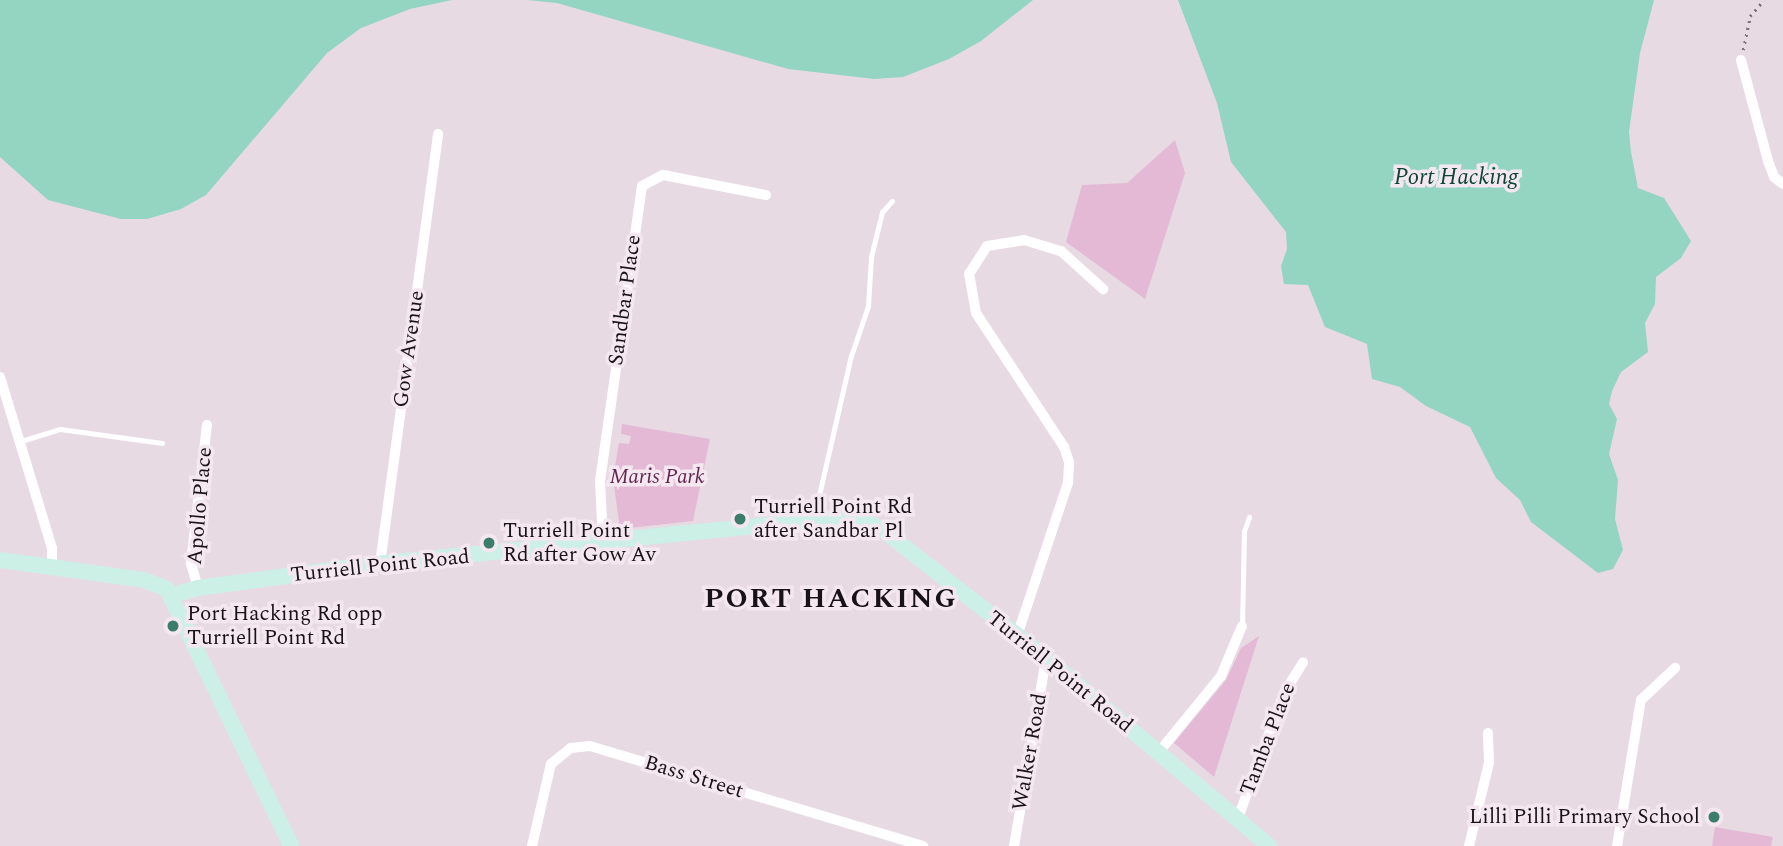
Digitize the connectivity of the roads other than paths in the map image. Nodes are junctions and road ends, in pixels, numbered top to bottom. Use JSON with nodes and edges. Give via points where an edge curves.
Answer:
{"nodes":[{"id":1,"x":1741,"y":60,"type":"road end"},
{"id":2,"x":438,"y":134,"type":"dead end"},
{"id":3,"x":1783,"y":184,"type":"edge"},
{"id":4,"x":766,"y":195,"type":"dead end"},
{"id":5,"x":892,"y":201,"type":"dead end"},
{"id":6,"x":1103,"y":289,"type":"dead end"},
{"id":7,"x":0,"y":377,"type":"edge"},
{"id":8,"x":207,"y":425,"type":"dead end"},
{"id":9,"x":21,"y":441,"type":"junction"},
{"id":10,"x":162,"y":443,"type":"dead end"},
{"id":11,"x":1249,"y":517,"type":"dead end"},
{"id":12,"x":814,"y":520,"type":"junction"},
{"id":13,"x":604,"y":542,"type":"junction"},
{"id":14,"x":0,"y":560,"type":"edge"},
{"id":15,"x":380,"y":564,"type":"junction"},
{"id":16,"x":52,"y":568,"type":"junction"},
{"id":17,"x":198,"y":588,"type":"junction"},
{"id":18,"x":173,"y":595,"type":"junction"},
{"id":19,"x":1242,"y":626,"type":"joint"},
{"id":20,"x":1017,"y":636,"type":"junction"},
{"id":21,"x":1046,"y":658,"type":"junction"},
{"id":22,"x":1303,"y":663,"type":"dead end"},
{"id":23,"x":1675,"y":668,"type":"dead end"},
{"id":24,"x":1488,"y":733,"type":"dead end"},
{"id":25,"x":1159,"y":752,"type":"junction"},
{"id":26,"x":1238,"y":818,"type":"junction"},
{"id":27,"x":1266,"y":844,"type":"edge"},
{"id":28,"x":291,"y":846,"type":"edge"},
{"id":29,"x":532,"y":846,"type":"edge"},
{"id":30,"x":923,"y":846,"type":"edge"},
{"id":31,"x":1014,"y":846,"type":"edge"},
{"id":32,"x":1469,"y":846,"type":"edge"},
{"id":33,"x":1617,"y":846,"type":"edge"}],
"edges":[{"from":1,"to":3,"type":"street","via":[[1768,161],[1774,177]]},
{"from":2,"to":15,"type":"street","name":"Gow Avenue"},
{"from":4,"to":13,"type":"street","name":"Sandbar Place","via":[[663,175],[642,186],[600,481]]},
{"from":5,"to":12,"type":"lane","via":[[882,212],[871,257],[868,306],[853,346]]},
{"from":6,"to":20,"type":"street","via":[[1061,251],[1024,240],[987,246],[970,274],[976,313],[1064,447],[1070,470]]},
{"from":7,"to":9,"type":"street"},
{"from":8,"to":17,"type":"street","name":"Apollo Place","via":[[191,563]]},
{"from":9,"to":10,"type":"lane","via":[[60,429]]},
{"from":9,"to":16,"type":"street","via":[[52,548]]},
{"from":11,"to":19,"type":"lane","via":[[1244,531]]},
{"from":12,"to":13,"type":"street","name":"Turriell Point Road"},
{"from":12,"to":20,"type":"street","name":"Turriell Point Road","via":[[855,520],[883,530]]},
{"from":13,"to":15,"type":"street","name":"Turriell Point Road"},
{"from":14,"to":16,"type":"street"},
{"from":15,"to":17,"type":"street","name":"Turriell Point Road"},
{"from":16,"to":18,"type":"street","via":[[159,584]]},
{"from":17,"to":18,"type":"street","name":"Turriell Point Road"},
{"from":18,"to":28,"type":"street"},
{"from":19,"to":25,"type":"street","via":[[1221,676]]},
{"from":20,"to":21,"type":"street","name":"Turriell Point Road"},
{"from":21,"to":25,"type":"street","name":"Turriell Point Road"},
{"from":21,"to":31,"type":"street","name":"Walker Road"},
{"from":22,"to":26,"type":"street","name":"Tamba Place","via":[[1284,693]]},
{"from":23,"to":33,"type":"street","via":[[1641,700]]},
{"from":24,"to":32,"type":"street","via":[[1489,763]]},
{"from":25,"to":26,"type":"street","name":"Turriell Point Road"},
{"from":26,"to":27,"type":"street","name":"Turriell Point Road"},
{"from":29,"to":30,"type":"street","name":"Bass Street","via":[[551,764],[571,748],[590,746]]}]}
